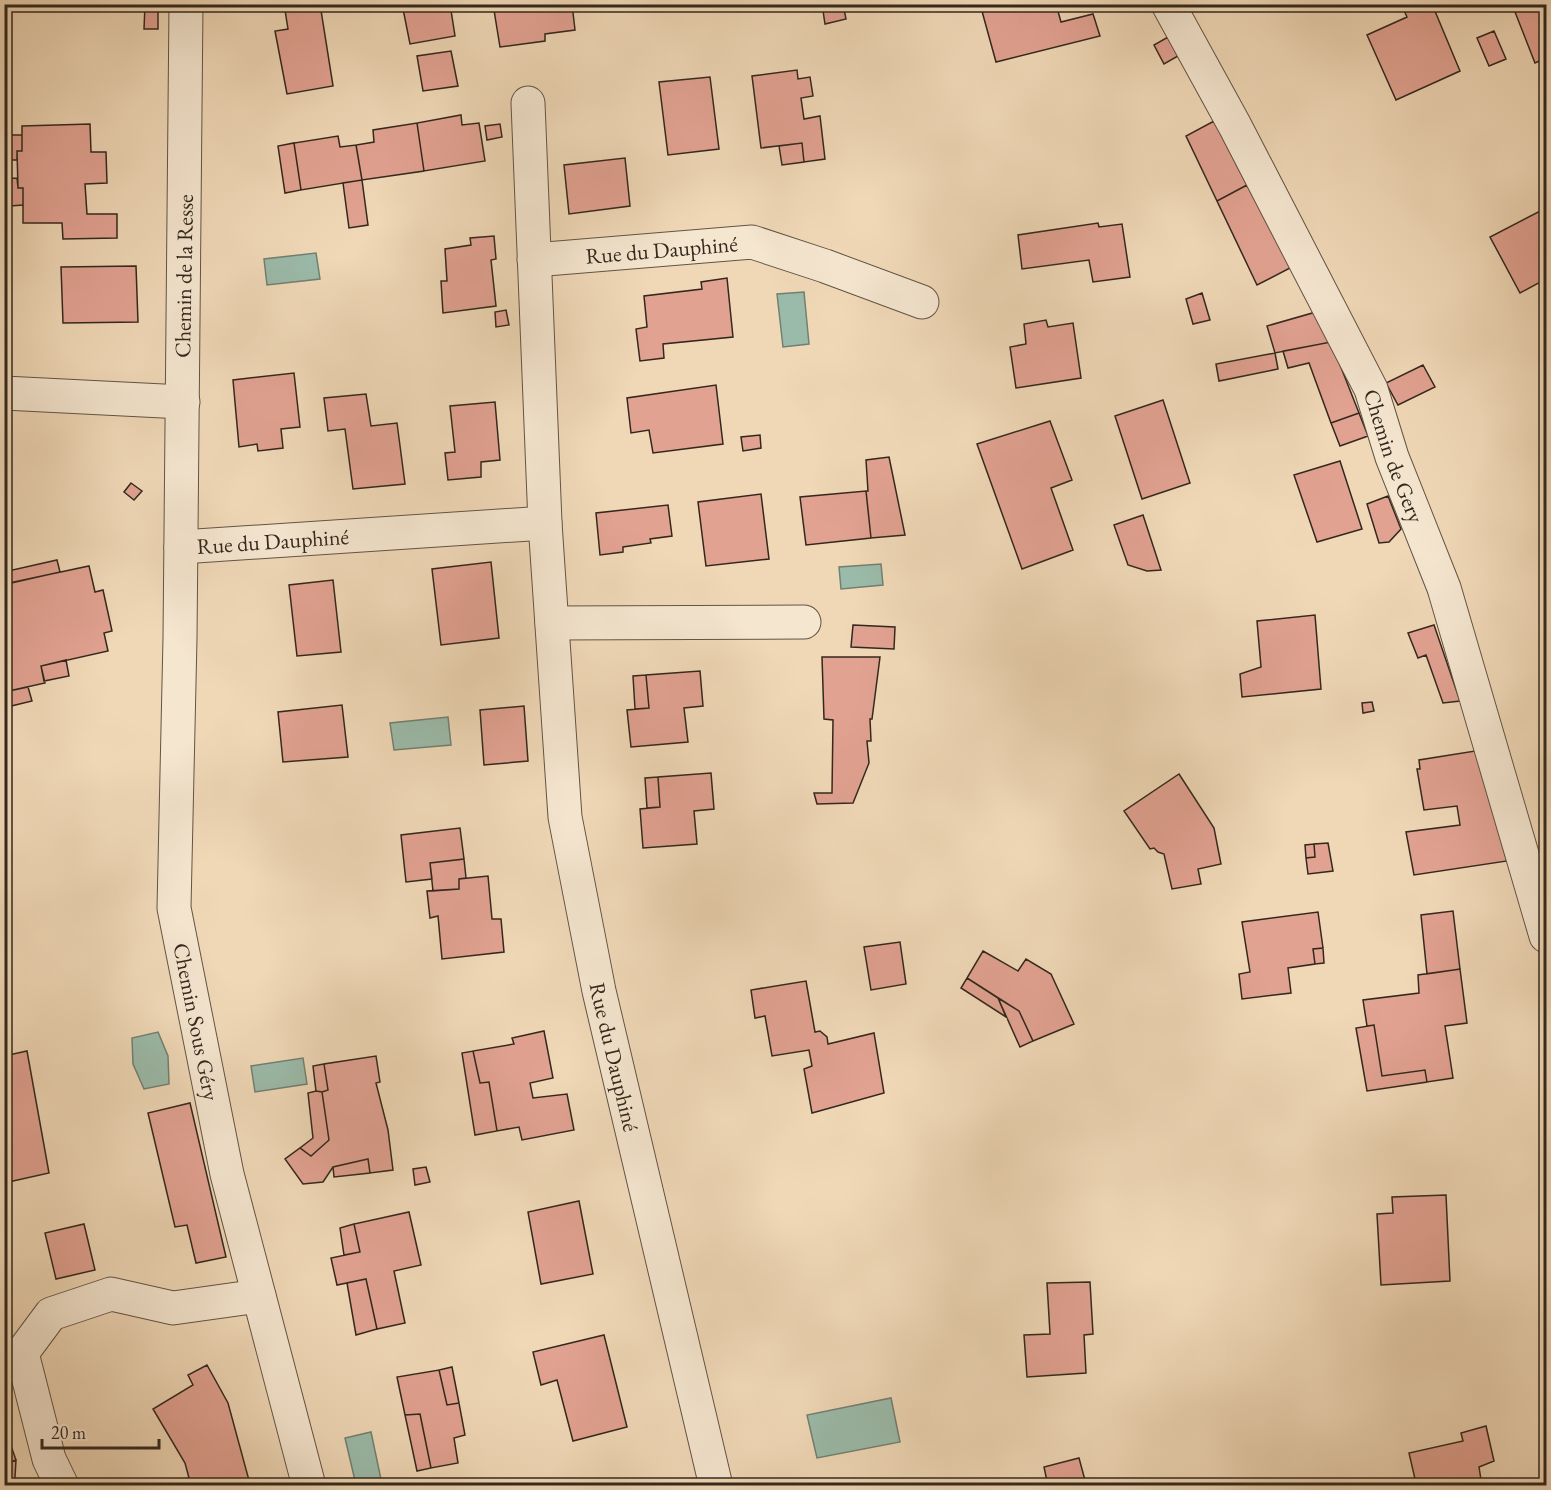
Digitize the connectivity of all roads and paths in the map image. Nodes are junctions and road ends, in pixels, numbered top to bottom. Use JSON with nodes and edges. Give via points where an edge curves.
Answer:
{"nodes":[{"id":1,"x":186,"y":4,"type":"edge"},
{"id":2,"x":1168,"y":4,"type":"edge"},
{"id":3,"x":528,"y":103,"type":"dead end"},
{"id":4,"x":534,"y":260,"type":"junction"},
{"id":5,"x":922,"y":302,"type":"dead end"},
{"id":6,"x":4,"y":393,"type":"edge"},
{"id":7,"x":183,"y":402,"type":"junction"},
{"id":8,"x":545,"y":523,"type":"junction"},
{"id":9,"x":181,"y":547,"type":"junction"},
{"id":10,"x":804,"y":622,"type":"dead end"},
{"id":11,"x":552,"y":623,"type":"junction"},
{"id":12,"x":1546,"y":936,"type":"edge"},
{"id":13,"x":260,"y":1296,"type":"junction"},
{"id":14,"x":62,"y":1485,"type":"edge"},
{"id":15,"x":309,"y":1485,"type":"edge"},
{"id":16,"x":716,"y":1485,"type":"edge"}],
"edges":[{"from":1,"to":7,"type":"street","name":"Chemin de la Resse"},
{"from":2,"to":12,"type":"street","name":"Chemin de Gery","via":[[1371,389],[1392,457],[1444,588]]},
{"from":3,"to":4,"type":"street","name":"Rue du Dauphiné"},
{"from":4,"to":5,"type":"street","name":"Rue du Dauphiné","via":[[752,242]]},
{"from":4,"to":8,"type":"street","name":"Rue du Dauphiné"},
{"from":6,"to":7,"type":"street"},
{"from":7,"to":9,"type":"street","name":"Chemin de la Resse"},
{"from":8,"to":9,"type":"street","name":"Rue du Dauphiné"},
{"from":8,"to":11,"type":"street","name":"Rue du Dauphiné"},
{"from":9,"to":13,"type":"street","name":"Chemin Sous Géry","via":[[174,908],[227,1174]]},
{"from":10,"to":11,"type":"street"},
{"from":11,"to":16,"type":"street","name":"Rue du Dauphiné","via":[[565,817],[599,991]]},
{"from":13,"to":14,"type":"street","via":[[173,1308],[111,1294],[51,1314],[22,1353],[49,1460]]},
{"from":13,"to":15,"type":"street","name":"Chemin Sous Géry"}]}
